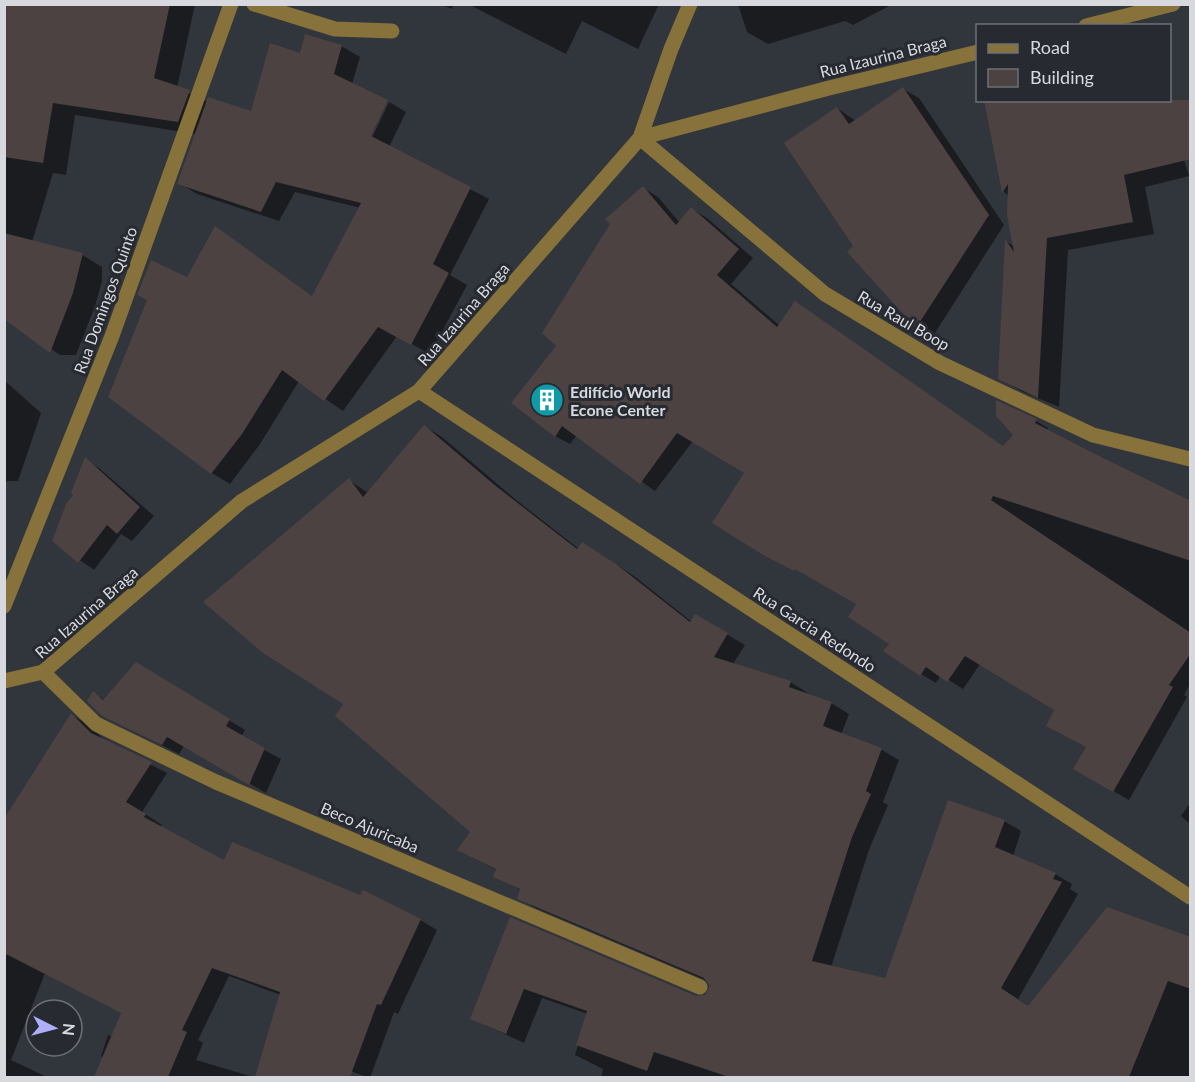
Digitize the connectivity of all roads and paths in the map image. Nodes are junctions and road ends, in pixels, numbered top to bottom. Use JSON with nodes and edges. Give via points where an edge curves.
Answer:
{"nodes":[{"id":1,"x":231,"y":4,"type":"edge"},
{"id":2,"x":254,"y":4,"type":"edge"},
{"id":3,"x":690,"y":4,"type":"edge"},
{"id":4,"x":1173,"y":4,"type":"edge"},
{"id":5,"x":1094,"y":24,"type":"edge"},
{"id":6,"x":392,"y":31,"type":"dead end"},
{"id":7,"x":976,"y":52,"type":"edge"},
{"id":8,"x":640,"y":138,"type":"junction"},
{"id":9,"x":419,"y":392,"type":"junction"},
{"id":10,"x":1191,"y":459,"type":"edge"},
{"id":11,"x":4,"y":606,"type":"edge"},
{"id":12,"x":44,"y":672,"type":"junction"},
{"id":13,"x":4,"y":681,"type":"edge"},
{"id":14,"x":1191,"y":897,"type":"edge"},
{"id":15,"x":700,"y":987,"type":"dead end"}],
"edges":[{"from":1,"to":11,"type":"street","name":"Rua Domingos Quinto","via":[[112,336]]},
{"from":2,"to":6,"type":"street","via":[[335,29]]},
{"from":3,"to":8,"type":"street"},
{"from":4,"to":5,"type":"street"},
{"from":7,"to":8,"type":"street","name":"Rua Izaurina Braga"},
{"from":8,"to":9,"type":"street","name":"Rua Izaurina Braga"},
{"from":8,"to":10,"type":"street","name":"Rua Raul Boop","via":[[825,294],[940,363],[1093,435]]},
{"from":9,"to":12,"type":"street","name":"Rua Izaurina Braga","via":[[242,501]]},
{"from":9,"to":14,"type":"street","name":"Rua Garcia Redondo"},
{"from":12,"to":13,"type":"street","name":"Rua Izaurina Braga"},
{"from":12,"to":15,"type":"street","name":"Beco Ajuricaba","via":[[96,724],[216,782]]}]}
